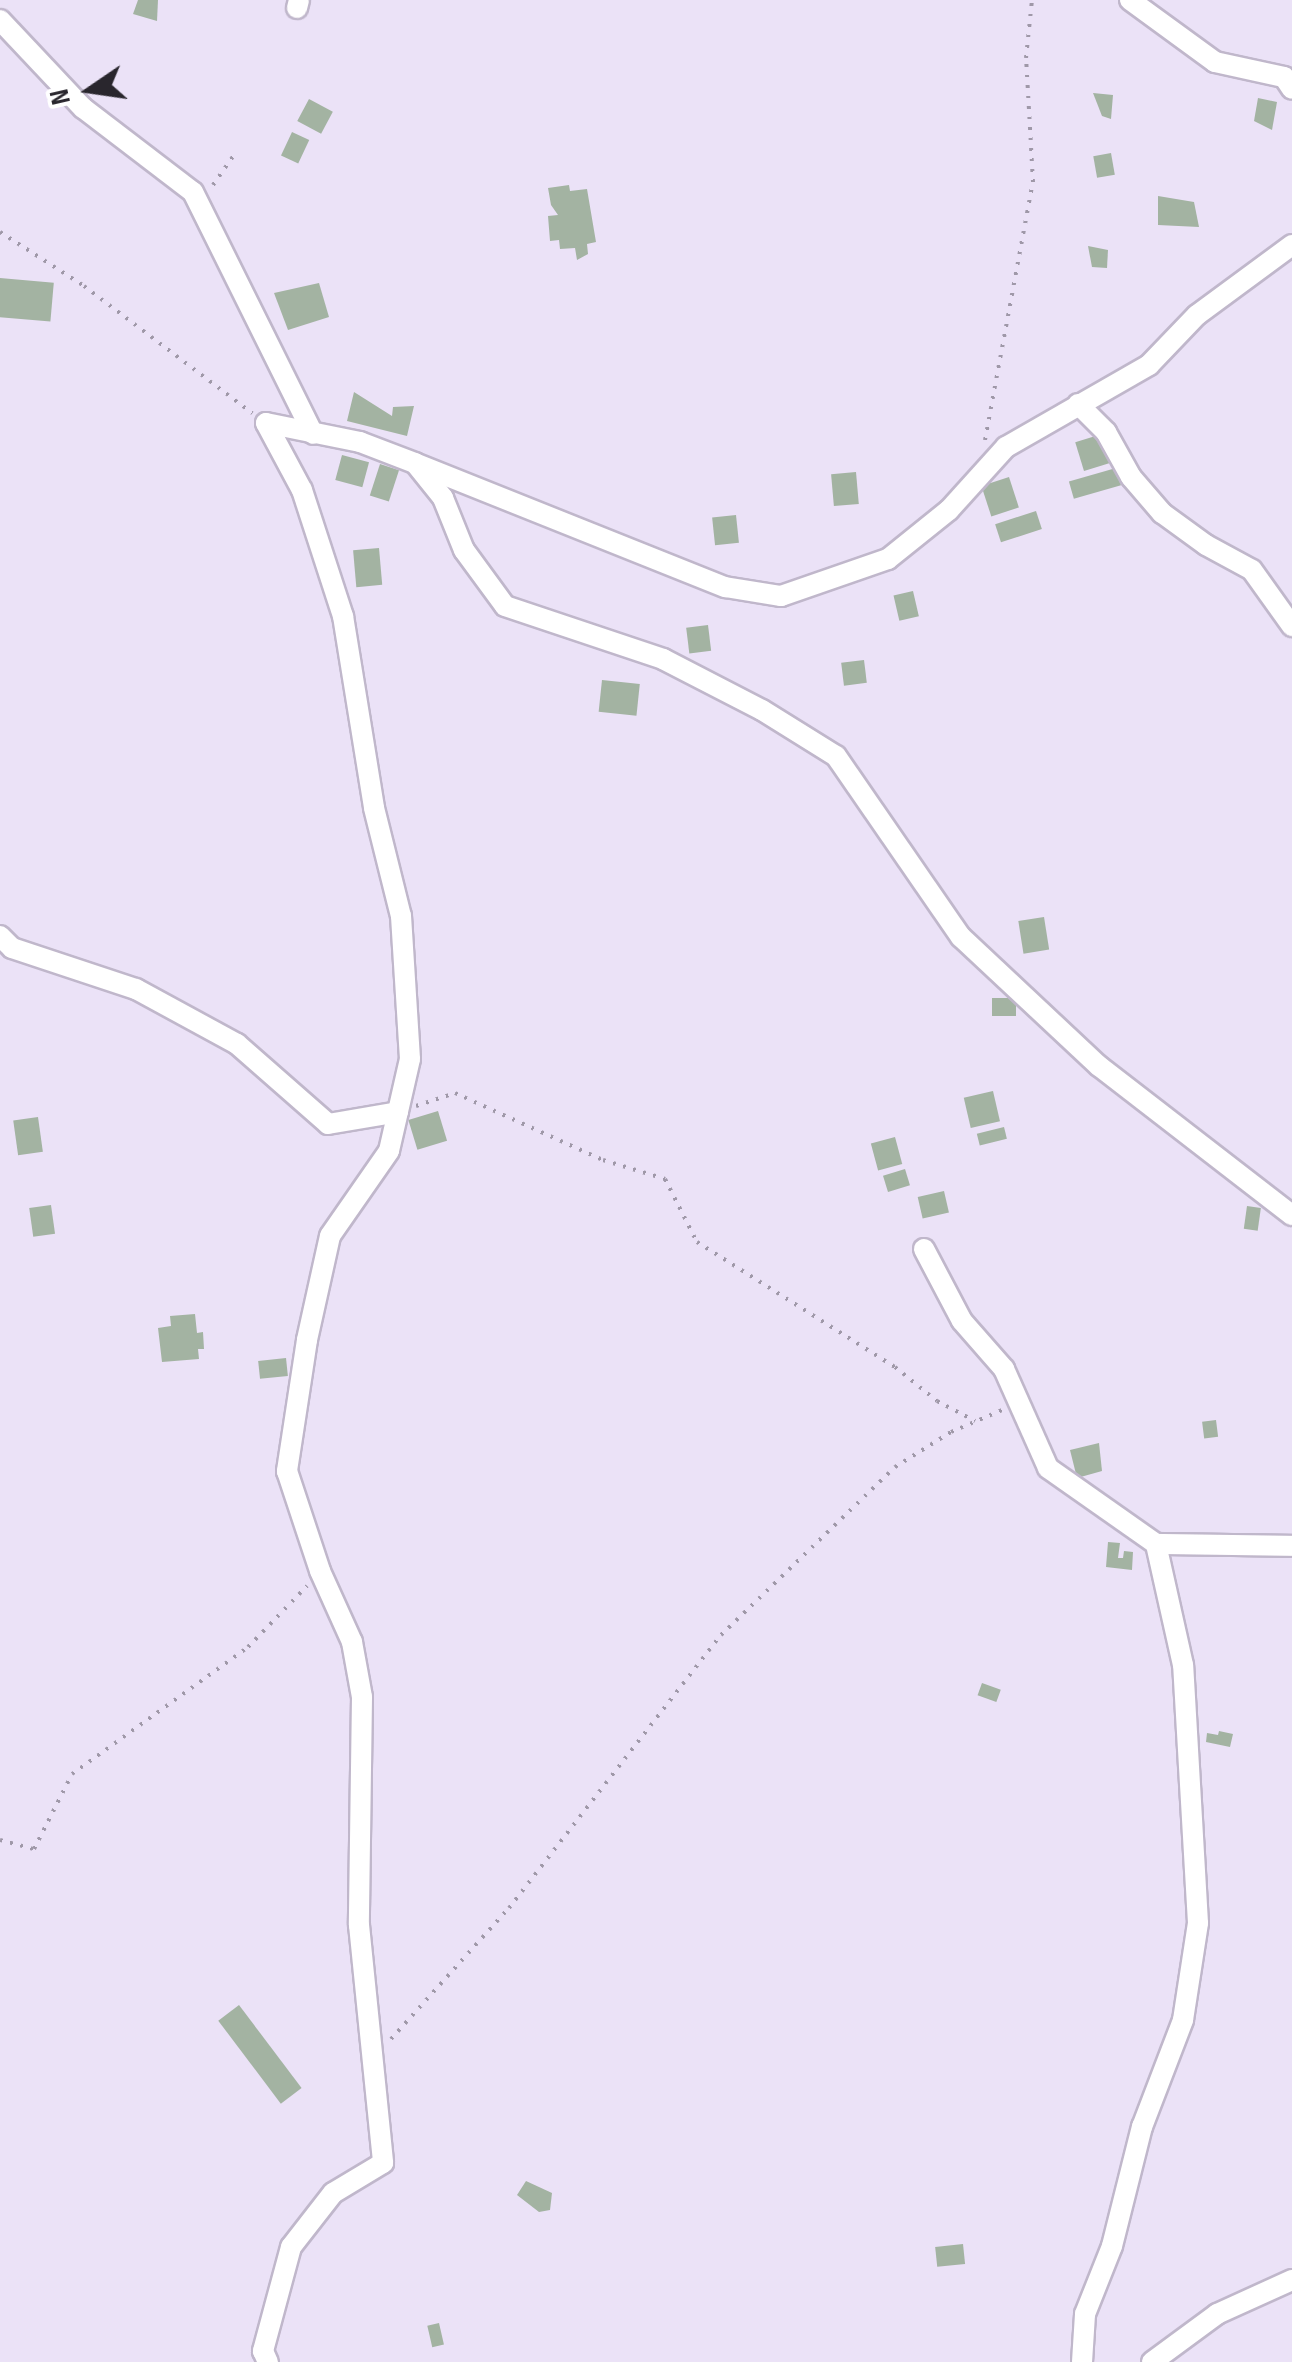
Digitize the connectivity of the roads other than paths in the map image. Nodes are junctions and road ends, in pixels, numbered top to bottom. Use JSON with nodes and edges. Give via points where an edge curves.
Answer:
{"nodes":[{"id":1,"x":1130,"y":0,"type":"edge"},
{"id":2,"x":0,"y":20,"type":"edge"},
{"id":3,"x":1292,"y":89,"type":"edge"},
{"id":4,"x":1292,"y":244,"type":"edge"},
{"id":5,"x":1078,"y":404,"type":"junction"},
{"id":6,"x":313,"y":434,"type":"junction"},
{"id":7,"x":415,"y":463,"type":"junction"},
{"id":8,"x":1292,"y":626,"type":"edge"},
{"id":9,"x":0,"y":936,"type":"edge"},
{"id":10,"x":398,"y":1112,"type":"junction"},
{"id":11,"x":1292,"y":1216,"type":"edge"},
{"id":12,"x":924,"y":1249,"type":"dead end"},
{"id":13,"x":1156,"y":1544,"type":"junction"},
{"id":14,"x":1292,"y":1546,"type":"edge"},
{"id":15,"x":1292,"y":2280,"type":"edge"},
{"id":16,"x":268,"y":2362,"type":"edge"},
{"id":17,"x":1082,"y":2362,"type":"edge"},
{"id":18,"x":1152,"y":2362,"type":"edge"}],
"edges":[{"from":1,"to":3,"type":"street","via":[[1215,62],[1284,78]]},
{"from":2,"to":6,"type":"street","via":[[83,108],[192,192]]},
{"from":4,"to":5,"type":"street","via":[[1197,315],[1149,365]]},
{"from":5,"to":7,"type":"street","via":[[1006,447],[949,510],[888,559],[781,596],[725,588]]},
{"from":5,"to":8,"type":"street","via":[[1106,432],[1131,477],[1162,513],[1252,570]]},
{"from":6,"to":7,"type":"street","via":[[360,442]]},
{"from":6,"to":10,"type":"street","via":[[266,423],[302,490],[343,616],[374,808],[400,916],[410,1059]]},
{"from":7,"to":11,"type":"street","via":[[443,498],[464,550],[505,606],[663,659],[836,756],[962,936],[1100,1066]]},
{"from":9,"to":10,"type":"street","via":[[12,948],[136,989],[237,1044],[328,1124]]},
{"from":10,"to":16,"type":"street","via":[[389,1151],[330,1236],[286,1471],[352,1642],[362,1697],[359,1925],[383,2163],[333,2193],[291,2247],[263,2351]]},
{"from":12,"to":13,"type":"street","via":[[962,1320],[1004,1369],[1048,1468]]},
{"from":13,"to":14,"type":"street"},
{"from":13,"to":17,"type":"street","via":[[1182,1666],[1198,1923],[1183,2020],[1142,2127],[1112,2246],[1085,2314]]},
{"from":15,"to":18,"type":"street","via":[[1217,2314]]}]}
